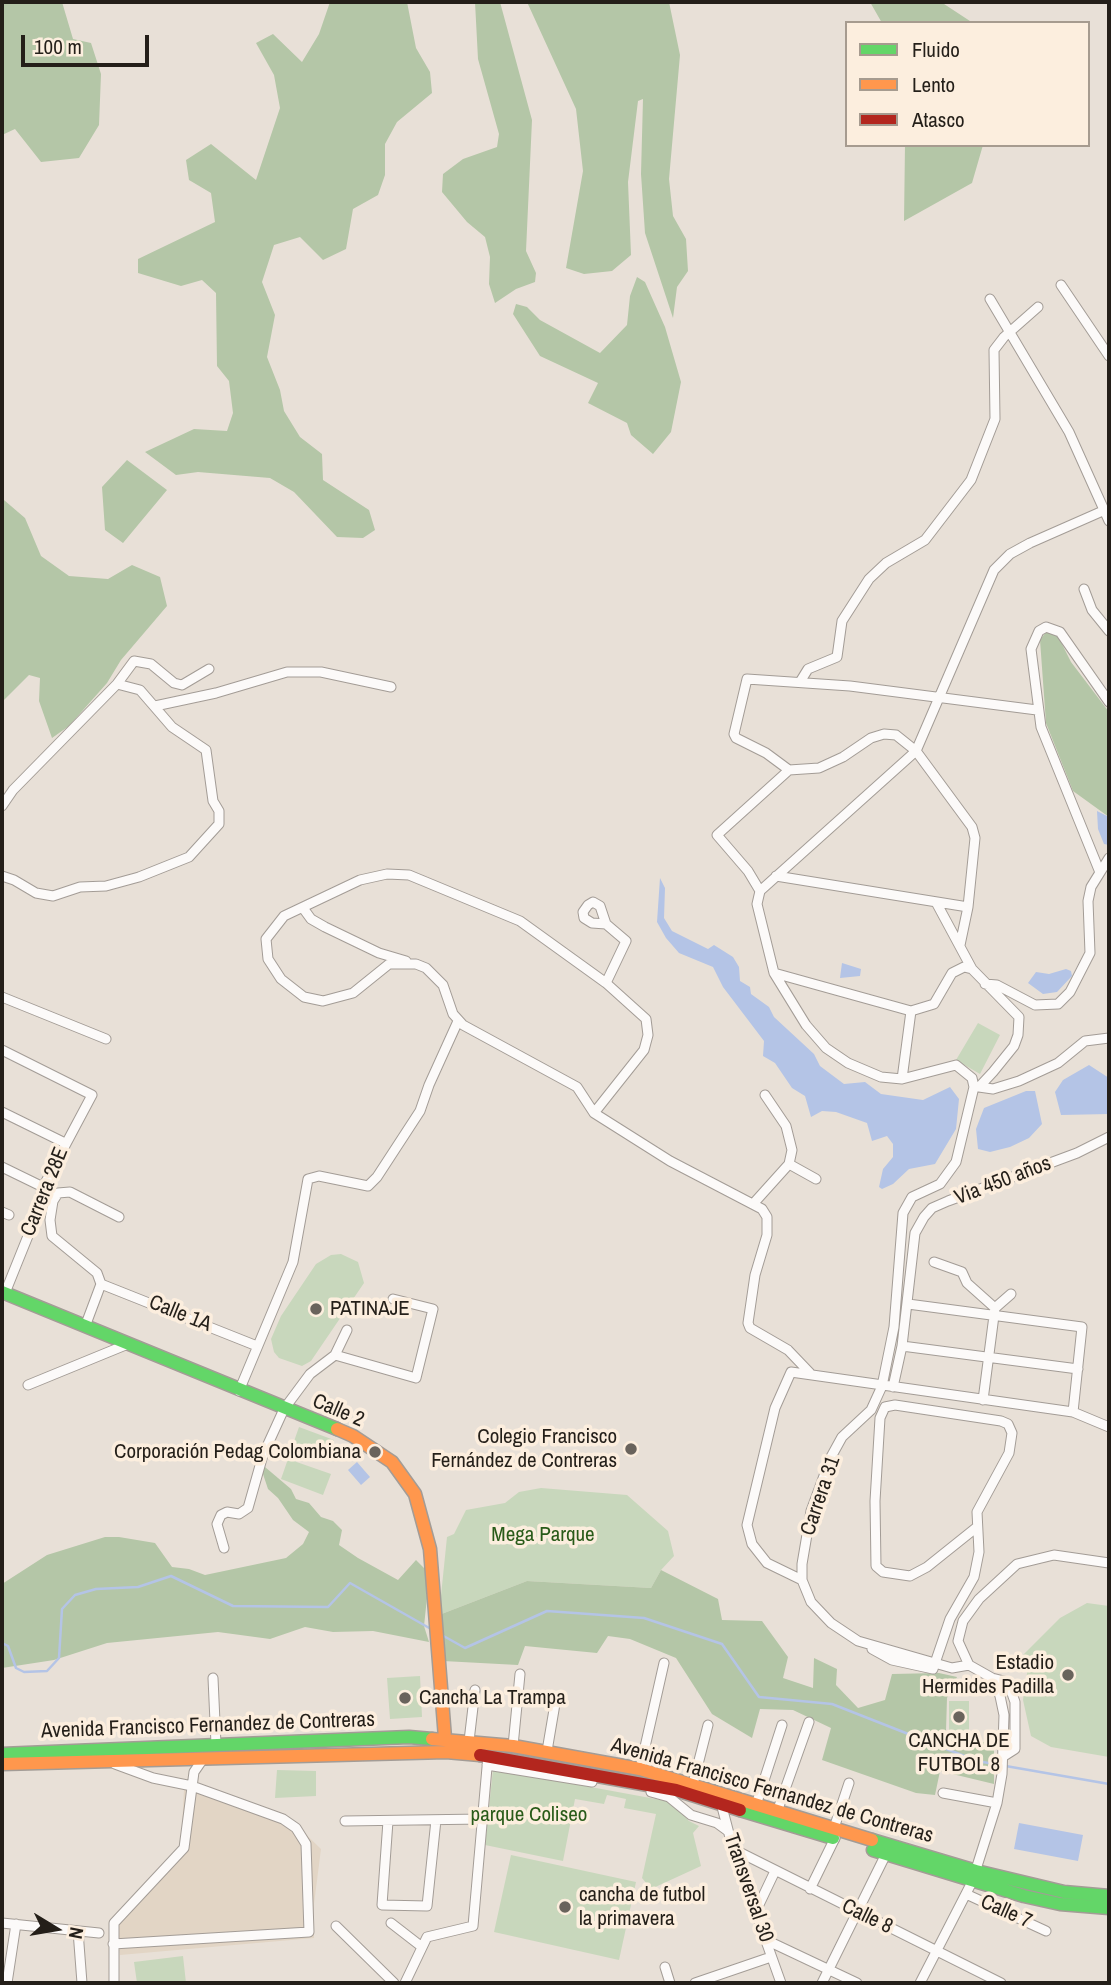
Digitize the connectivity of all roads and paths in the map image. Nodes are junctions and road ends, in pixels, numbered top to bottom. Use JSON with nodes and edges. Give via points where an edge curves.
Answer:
{"nodes":[{"id":1,"x":1061,"y":285,"type":"dead end"},
{"id":2,"x":990,"y":299,"type":"dead end"},
{"id":3,"x":1038,"y":307,"type":"dead end"},
{"id":4,"x":1011,"y":332,"type":"junction"},
{"id":5,"x":1109,"y":356,"type":"edge"},
{"id":6,"x":1105,"y":510,"type":"junction"},
{"id":7,"x":1109,"y":522,"type":"edge"},
{"id":8,"x":1084,"y":589,"type":"dead end"},
{"id":9,"x":1109,"y":631,"type":"edge"},
{"id":10,"x":209,"y":669,"type":"dead end"},
{"id":11,"x":800,"y":682,"type":"junction"},
{"id":12,"x":117,"y":684,"type":"junction"},
{"id":13,"x":391,"y":687,"type":"dead end"},
{"id":14,"x":940,"y":696,"type":"junction"},
{"id":15,"x":1109,"y":702,"type":"edge"},
{"id":16,"x":155,"y":705,"type":"junction"},
{"id":17,"x":1037,"y":710,"type":"junction"},
{"id":18,"x":916,"y":751,"type":"junction"},
{"id":19,"x":789,"y":770,"type":"junction"},
{"id":20,"x":2,"y":806,"type":"edge"},
{"id":21,"x":1109,"y":858,"type":"edge"},
{"id":22,"x":1099,"y":870,"type":"junction"},
{"id":23,"x":2,"y":876,"type":"edge"},
{"id":24,"x":776,"y":876,"type":"junction"},
{"id":25,"x":760,"y":891,"type":"junction"},
{"id":26,"x":937,"y":904,"type":"junction"},
{"id":27,"x":968,"y":907,"type":"junction"},
{"id":28,"x":303,"y":908,"type":"junction"},
{"id":29,"x":606,"y":924,"type":"dead end"},
{"id":30,"x":960,"y":945,"type":"junction"},
{"id":31,"x":416,"y":964,"type":"junction"},
{"id":32,"x":972,"y":969,"type":"junction"},
{"id":33,"x":774,"y":973,"type":"junction"},
{"id":34,"x":606,"y":983,"type":"junction"},
{"id":35,"x":985,"y":984,"type":"junction"},
{"id":36,"x":2,"y":996,"type":"edge"},
{"id":37,"x":911,"y":1011,"type":"junction"},
{"id":38,"x":458,"y":1021,"type":"junction"},
{"id":39,"x":1109,"y":1038,"type":"edge"},
{"id":40,"x":106,"y":1039,"type":"dead end"},
{"id":41,"x":2,"y":1050,"type":"edge"},
{"id":42,"x":902,"y":1079,"type":"junction"},
{"id":43,"x":976,"y":1087,"type":"junction"},
{"id":44,"x":765,"y":1095,"type":"dead end"},
{"id":45,"x":2,"y":1112,"type":"edge"},
{"id":46,"x":594,"y":1113,"type":"junction"},
{"id":47,"x":1109,"y":1137,"type":"edge"},
{"id":48,"x":65,"y":1143,"type":"junction"},
{"id":49,"x":789,"y":1164,"type":"junction"},
{"id":50,"x":2,"y":1167,"type":"edge"},
{"id":51,"x":816,"y":1179,"type":"dead end"},
{"id":52,"x":43,"y":1187,"type":"junction"},
{"id":53,"x":753,"y":1203,"type":"junction"},
{"id":54,"x":119,"y":1217,"type":"dead end"},
{"id":55,"x":934,"y":1262,"type":"dead end"},
{"id":56,"x":102,"y":1284,"type":"junction"},
{"id":57,"x":3,"y":1292,"type":"edge"},
{"id":58,"x":1011,"y":1294,"type":"dead end"},
{"id":59,"x":393,"y":1299,"type":"dead end"},
{"id":60,"x":908,"y":1304,"type":"junction"},
{"id":61,"x":995,"y":1312,"type":"junction"},
{"id":62,"x":86,"y":1324,"type":"junction"},
{"id":63,"x":347,"y":1330,"type":"dead end"},
{"id":64,"x":128,"y":1344,"type":"junction"},
{"id":65,"x":257,"y":1346,"type":"junction"},
{"id":66,"x":902,"y":1346,"type":"junction"},
{"id":67,"x":335,"y":1355,"type":"junction"},
{"id":68,"x":989,"y":1358,"type":"junction"},
{"id":69,"x":1078,"y":1369,"type":"junction"},
{"id":70,"x":810,"y":1373,"type":"junction"},
{"id":71,"x":28,"y":1385,"type":"dead end"},
{"id":72,"x":887,"y":1387,"type":"junction"},
{"id":73,"x":239,"y":1391,"type":"junction"},
{"id":74,"x":983,"y":1400,"type":"junction"},
{"id":75,"x":284,"y":1409,"type":"junction"},
{"id":76,"x":1073,"y":1412,"type":"junction"},
{"id":77,"x":1109,"y":1427,"type":"edge"},
{"id":78,"x":977,"y":1527,"type":"junction"},
{"id":79,"x":961,"y":1540,"type":"junction"},
{"id":80,"x":979,"y":1542,"type":"junction"},
{"id":81,"x":224,"y":1548,"type":"dead end"},
{"id":82,"x":1109,"y":1563,"type":"edge"},
{"id":83,"x":802,"y":1580,"type":"junction"},
{"id":84,"x":945,"y":1637,"type":"junction"},
{"id":85,"x":958,"y":1640,"type":"junction"},
{"id":86,"x":936,"y":1663,"type":"junction"},
{"id":87,"x":664,"y":1664,"type":"dead end"},
{"id":88,"x":969,"y":1665,"type":"junction"},
{"id":89,"x":520,"y":1674,"type":"dead end"},
{"id":90,"x":213,"y":1678,"type":"dead end"},
{"id":91,"x":475,"y":1690,"type":"dead end"},
{"id":92,"x":556,"y":1698,"type":"dead end"},
{"id":93,"x":809,"y":1722,"type":"dead end"},
{"id":94,"x":708,"y":1725,"type":"dead end"},
{"id":95,"x":782,"y":1725,"type":"dead end"},
{"id":96,"x":445,"y":1738,"type":"junction"},
{"id":97,"x":469,"y":1741,"type":"junction"},
{"id":98,"x":216,"y":1744,"type":"junction"},
{"id":99,"x":513,"y":1746,"type":"junction"},
{"id":100,"x":547,"y":1751,"type":"junction"},
{"id":101,"x":2,"y":1754,"type":"edge"},
{"id":102,"x":202,"y":1759,"type":"junction"},
{"id":103,"x":487,"y":1760,"type":"junction"},
{"id":104,"x":107,"y":1761,"type":"junction"},
{"id":105,"x":2,"y":1764,"type":"edge"},
{"id":106,"x":640,"y":1769,"type":"junction"},
{"id":107,"x":849,"y":1783,"type":"dead end"},
{"id":108,"x":693,"y":1784,"type":"junction"},
{"id":109,"x":192,"y":1786,"type":"junction"},
{"id":110,"x":943,"y":1793,"type":"dead end"},
{"id":111,"x":720,"y":1800,"type":"junction"},
{"id":112,"x":757,"y":1802,"type":"junction"},
{"id":113,"x":997,"y":1803,"type":"junction"},
{"id":114,"x":778,"y":1809,"type":"junction"},
{"id":115,"x":482,"y":1819,"type":"junction"},
{"id":116,"x":345,"y":1821,"type":"dead end"},
{"id":117,"x":388,"y":1821,"type":"junction"},
{"id":118,"x":436,"y":1821,"type":"junction"},
{"id":119,"x":708,"y":1821,"type":"junction"},
{"id":120,"x":729,"y":1831,"type":"junction"},
{"id":121,"x":835,"y":1833,"type":"junction"},
{"id":122,"x":733,"y":1849,"type":"junction"},
{"id":123,"x":886,"y":1854,"type":"junction"},
{"id":124,"x":775,"y":1871,"type":"junction"},
{"id":125,"x":971,"y":1882,"type":"junction"},
{"id":126,"x":810,"y":1889,"type":"junction"},
{"id":127,"x":1109,"y":1896,"type":"edge"},
{"id":128,"x":1109,"y":1908,"type":"edge"},
{"id":129,"x":755,"y":1911,"type":"junction"},
{"id":130,"x":855,"y":1913,"type":"junction"},
{"id":131,"x":2,"y":1923,"type":"edge"},
{"id":132,"x":391,"y":1923,"type":"dead end"},
{"id":133,"x":16,"y":1924,"type":"junction"},
{"id":134,"x":336,"y":1926,"type":"dead end"},
{"id":135,"x":78,"y":1931,"type":"junction"},
{"id":136,"x":1046,"y":1931,"type":"dead end"},
{"id":137,"x":99,"y":1933,"type":"dead end"},
{"id":138,"x":766,"y":1940,"type":"junction"},
{"id":139,"x":113,"y":1944,"type":"junction"},
{"id":140,"x":422,"y":1947,"type":"junction"},
{"id":141,"x":937,"y":1951,"type":"junction"},
{"id":142,"x":771,"y":1957,"type":"junction"},
{"id":143,"x":665,"y":1968,"type":"dead end"},
{"id":144,"x":829,"y":1970,"type":"junction"},
{"id":145,"x":7,"y":1983,"type":"edge"},
{"id":146,"x":82,"y":1983,"type":"edge"},
{"id":147,"x":114,"y":1983,"type":"edge"},
{"id":148,"x":394,"y":1983,"type":"edge"},
{"id":149,"x":405,"y":1983,"type":"edge"},
{"id":150,"x":670,"y":1983,"type":"edge"},
{"id":151,"x":695,"y":1983,"type":"edge"},
{"id":152,"x":781,"y":1983,"type":"edge"},
{"id":153,"x":822,"y":1983,"type":"edge"},
{"id":154,"x":857,"y":1983,"type":"edge"},
{"id":155,"x":920,"y":1983,"type":"edge"},
{"id":156,"x":1001,"y":1983,"type":"edge"}],
"edges":[{"from":1,"to":5,"type":"street"},
{"from":2,"to":4,"type":"street"},
{"from":3,"to":4,"type":"street"},
{"from":4,"to":6,"type":"street","via":[[1069,432]]},
{"from":4,"to":11,"type":"street","via":[[995,350],[995,419],[971,480],[925,540],[886,563],[870,579],[842,621],[837,657],[808,669]]},
{"from":6,"to":7,"type":"street"},
{"from":6,"to":14,"type":"street","via":[[1030,543],[1010,554],[995,570]]},
{"from":8,"to":9,"type":"street","via":[[1092,610]]},
{"from":10,"to":12,"type":"street","via":[[182,685],[142,660],[134,662]]},
{"from":11,"to":14,"type":"street"},
{"from":11,"to":19,"type":"street","via":[[747,679],[734,734]]},
{"from":12,"to":16,"type":"street","via":[[140,690]]},
{"from":12,"to":20,"type":"street"},
{"from":13,"to":16,"type":"street","via":[[321,672],[287,672],[216,694]]},
{"from":14,"to":17,"type":"street"},
{"from":14,"to":18,"type":"street"},
{"from":15,"to":17,"type":"street","via":[[1060,632],[1046,627],[1031,649]]},
{"from":16,"to":23,"type":"street","via":[[184,737],[206,750],[219,824],[190,857],[139,877],[53,896]]},
{"from":17,"to":22,"type":"street","via":[[1060,781]]},
{"from":18,"to":19,"type":"street","via":[[896,735],[884,734],[819,768]]},
{"from":18,"to":24,"type":"street"},
{"from":18,"to":27,"type":"street","via":[[972,827],[975,838]]},
{"from":19,"to":25,"type":"street","via":[[717,835]]},
{"from":21,"to":22,"type":"street"},
{"from":22,"to":35,"type":"street","via":[[1088,901],[1090,953],[1070,992],[1058,1004],[1035,1005],[997,985]]},
{"from":24,"to":25,"type":"street"},
{"from":24,"to":26,"type":"street"},
{"from":25,"to":33,"type":"street","via":[[757,904]]},
{"from":26,"to":27,"type":"street"},
{"from":26,"to":30,"type":"street"},
{"from":27,"to":30,"type":"street"},
{"from":28,"to":31,"type":"street","via":[[312,919],[361,944]]},
{"from":28,"to":31,"type":"street","via":[[273,926],[265,948],[281,979],[304,997],[338,999],[353,993],[389,964]]},
{"from":28,"to":34,"type":"street","via":[[360,880],[409,875],[520,921]]},
{"from":29,"to":34,"type":"street","via":[[626,941]]},
{"from":30,"to":32,"type":"street"},
{"from":31,"to":38,"type":"street","via":[[443,985]]},
{"from":32,"to":35,"type":"street"},
{"from":32,"to":37,"type":"street","via":[[964,967],[952,973],[934,1004]]},
{"from":33,"to":37,"type":"street"},
{"from":33,"to":42,"type":"street","via":[[826,1048],[881,1077]]},
{"from":34,"to":46,"type":"street","via":[[640,1010],[648,1035],[636,1061]]},
{"from":35,"to":43,"type":"street","via":[[1015,1011],[1020,1026],[1014,1046]]},
{"from":36,"to":40,"type":"street"},
{"from":37,"to":42,"type":"street"},
{"from":38,"to":46,"type":"street","via":[[577,1087]]},
{"from":38,"to":65,"type":"street","via":[[420,1111],[377,1177],[368,1186],[319,1176],[308,1179],[293,1262]]},
{"from":39,"to":43,"type":"street","via":[[1085,1041],[1058,1063],[1019,1081],[993,1089]]},
{"from":41,"to":48,"type":"street","name":"Carrera 28E","via":[[92,1095]]},
{"from":42,"to":43,"type":"street","via":[[956,1065],[972,1077]]},
{"from":43,"to":72,"type":"street","via":[[949,1175],[912,1198],[903,1213]]},
{"from":44,"to":49,"type":"street","via":[[786,1126],[792,1150]]},
{"from":45,"to":48,"type":"street"},
{"from":46,"to":53,"type":"street","via":[[670,1161]]},
{"from":47,"to":60,"type":"street","name":"Via 450 años","via":[[932,1209],[919,1225],[914,1242]]},
{"from":48,"to":52,"type":"street","name":"Carrera 28E"},
{"from":49,"to":51,"type":"street"},
{"from":49,"to":53,"type":"street"},
{"from":50,"to":52,"type":"street"},
{"from":52,"to":57,"type":"street","name":"Carrera 28E","via":[[30,1231]]},
{"from":53,"to":70,"type":"street","via":[[767,1217],[768,1227],[748,1326],[788,1350]]},
{"from":54,"to":56,"type":"street","via":[[70,1192],[58,1193],[52,1206],[52,1236],[97,1273]]},
{"from":55,"to":61,"type":"street","via":[[962,1272]]},
{"from":56,"to":62,"type":"street"},
{"from":56,"to":65,"type":"street","name":"Calle 1A"},
{"from":57,"to":62,"type":"main road","name":"Calle 2"},
{"from":58,"to":61,"type":"street"},
{"from":59,"to":67,"type":"street","via":[[433,1309],[416,1378]]},
{"from":60,"to":61,"type":"street"},
{"from":60,"to":66,"type":"street"},
{"from":61,"to":68,"type":"street"},
{"from":61,"to":69,"type":"street","via":[[1082,1327]]},
{"from":62,"to":64,"type":"main road","name":"Calle 2"},
{"from":63,"to":67,"type":"street"},
{"from":64,"to":71,"type":"street"},
{"from":64,"to":73,"type":"main road","name":"Calle 2"},
{"from":65,"to":73,"type":"street"},
{"from":66,"to":68,"type":"street"},
{"from":66,"to":72,"type":"street"},
{"from":67,"to":75,"type":"street","via":[[310,1374]]},
{"from":68,"to":69,"type":"street"},
{"from":68,"to":74,"type":"street"},
{"from":69,"to":76,"type":"street"},
{"from":70,"to":72,"type":"street"},
{"from":70,"to":83,"type":"street","via":[[789,1374],[775,1408],[747,1525],[751,1544],[766,1563]]},
{"from":72,"to":74,"type":"street"},
{"from":72,"to":83,"type":"street","name":"Carrera 31","via":[[842,1437],[831,1457],[811,1511]]},
{"from":73,"to":75,"type":"main road","name":"Calle 2"},
{"from":74,"to":76,"type":"street"},
{"from":75,"to":81,"type":"street","via":[[263,1455],[248,1508],[239,1514],[227,1512],[217,1524]]},
{"from":75,"to":96,"type":"main road","name":"Calle 2","via":[[379,1451],[415,1494],[424,1522],[434,1597]]},
{"from":76,"to":77,"type":"street"},
{"from":78,"to":79,"type":"street"},
{"from":78,"to":79,"type":"street","via":[[977,1512],[1009,1453],[1012,1433],[1008,1424],[885,1407],[880,1418],[876,1566],[883,1572],[909,1576]]},
{"from":78,"to":80,"type":"street"},
{"from":79,"to":80,"type":"street"},
{"from":80,"to":84,"type":"street","via":[[974,1577]]},
{"from":82,"to":85,"type":"street","via":[[1054,1555],[1017,1564],[979,1599],[963,1621]]},
{"from":83,"to":86,"type":"street","via":[[811,1602],[858,1641],[892,1660],[933,1669]]},
{"from":84,"to":85,"type":"street"},
{"from":84,"to":86,"type":"street"},
{"from":85,"to":88,"type":"street"},
{"from":86,"to":88,"type":"street","via":[[952,1668]]},
{"from":87,"to":106,"type":"street"},
{"from":88,"to":113,"type":"street","via":[[1007,1682],[1015,1702],[1015,1749],[1003,1759]]},
{"from":89,"to":99,"type":"street"},
{"from":90,"to":98,"type":"street"},
{"from":91,"to":97,"type":"street"},
{"from":92,"to":100,"type":"street"},
{"from":93,"to":114,"type":"street"},
{"from":94,"to":108,"type":"street"},
{"from":95,"to":112,"type":"street"},
{"from":96,"to":97,"type":"main road","name":"Avenida Francisco Fernandez de Contreras"},
{"from":96,"to":98,"type":"main road","name":"Avenida Francisco Fernandez de Contreras"},
{"from":97,"to":99,"type":"main road","name":"Avenida Francisco Fernandez de Contreras"},
{"from":98,"to":101,"type":"main road","name":"Avenida Francisco Fernandez de Contreras"},
{"from":99,"to":100,"type":"main road","name":"Avenida Francisco Fernandez de Contreras"},
{"from":100,"to":106,"type":"main road","name":"Avenida Francisco Fernandez de Contreras"},
{"from":102,"to":103,"type":"main road","name":"Avenida Francisco Fernandez de Contreras","via":[[407,1751]]},
{"from":102,"to":104,"type":"main road","name":"Avenida Francisco Fernandez de Contreras"},
{"from":102,"to":109,"type":"street"},
{"from":103,"to":111,"type":"main road","name":"Avenida Francisco Fernandez de Contreras","via":[[617,1778]]},
{"from":103,"to":115,"type":"street"},
{"from":103,"to":119,"type":"street","via":[[669,1797],[691,1815]]},
{"from":104,"to":105,"type":"main road","name":"Avenida Francisco Fernandez de Contreras"},
{"from":104,"to":109,"type":"street"},
{"from":106,"to":108,"type":"main road","name":"Avenida Francisco Fernandez de Contreras"},
{"from":107,"to":121,"type":"street"},
{"from":108,"to":111,"type":"main road","name":"Avenida Francisco Fernandez de Contreras"},
{"from":109,"to":139,"type":"street","via":[[184,1848],[114,1923]]},
{"from":109,"to":139,"type":"street","via":[[296,1828],[306,1844],[309,1932]]},
{"from":110,"to":113,"type":"street"},
{"from":111,"to":112,"type":"main road","name":"Avenida Francisco Fernandez de Contreras"},
{"from":111,"to":119,"type":"street"},
{"from":111,"to":120,"type":"street","name":"Transversal 30"},
{"from":111,"to":121,"type":"main road","name":"Avenida Francisco Fernandez de Contreras"},
{"from":112,"to":114,"type":"main road","name":"Avenida Francisco Fernandez de Contreras"},
{"from":113,"to":125,"type":"street"},
{"from":114,"to":121,"type":"main road","name":"Avenida Francisco Fernandez de Contreras"},
{"from":115,"to":118,"type":"street"},
{"from":115,"to":140,"type":"street","via":[[473,1926],[427,1937]]},
{"from":116,"to":117,"type":"street"},
{"from":117,"to":118,"type":"street"},
{"from":117,"to":118,"type":"street","via":[[382,1905],[427,1906]]},
{"from":119,"to":120,"type":"street"},
{"from":120,"to":122,"type":"street","name":"Transversal 30"},
{"from":121,"to":123,"type":"main road","name":"Avenida Francisco Fernandez de Contreras"},
{"from":121,"to":125,"type":"main road","name":"Avenida Francisco Fernandez de Contreras"},
{"from":121,"to":126,"type":"street"},
{"from":122,"to":124,"type":"street","name":"Calle 8"},
{"from":122,"to":129,"type":"street","name":"Transversal 30"},
{"from":123,"to":125,"type":"main road","name":"Avenida Francisco Fernandez de Contreras"},
{"from":123,"to":130,"type":"street"},
{"from":124,"to":126,"type":"street","name":"Calle 8"},
{"from":124,"to":129,"type":"street"},
{"from":125,"to":127,"type":"main road","name":"Avenida Francisco Fernandez de Contreras"},
{"from":125,"to":128,"type":"main road","name":"Avenida Francisco Fernandez de Contreras","via":[[1060,1904]]},
{"from":125,"to":136,"type":"street","name":"Calle 7"},
{"from":125,"to":141,"type":"street"},
{"from":126,"to":130,"type":"street","name":"Calle 8"},
{"from":129,"to":138,"type":"street","name":"Transversal 30"},
{"from":130,"to":141,"type":"street","name":"Calle 8"},
{"from":130,"to":144,"type":"street"},
{"from":131,"to":133,"type":"street"},
{"from":132,"to":140,"type":"street"},
{"from":133,"to":135,"type":"street"},
{"from":133,"to":145,"type":"street"},
{"from":134,"to":148,"type":"street"},
{"from":135,"to":137,"type":"street"},
{"from":135,"to":146,"type":"street"},
{"from":138,"to":142,"type":"street","name":"Transversal 30"},
{"from":138,"to":144,"type":"street"},
{"from":139,"to":147,"type":"street"},
{"from":140,"to":149,"type":"street"},
{"from":141,"to":155,"type":"street"},
{"from":141,"to":156,"type":"street","name":"Calle 8"},
{"from":142,"to":151,"type":"street"},
{"from":142,"to":152,"type":"street","name":"Transversal 30"},
{"from":143,"to":150,"type":"street"},
{"from":144,"to":153,"type":"street"},
{"from":144,"to":154,"type":"street"}]}
